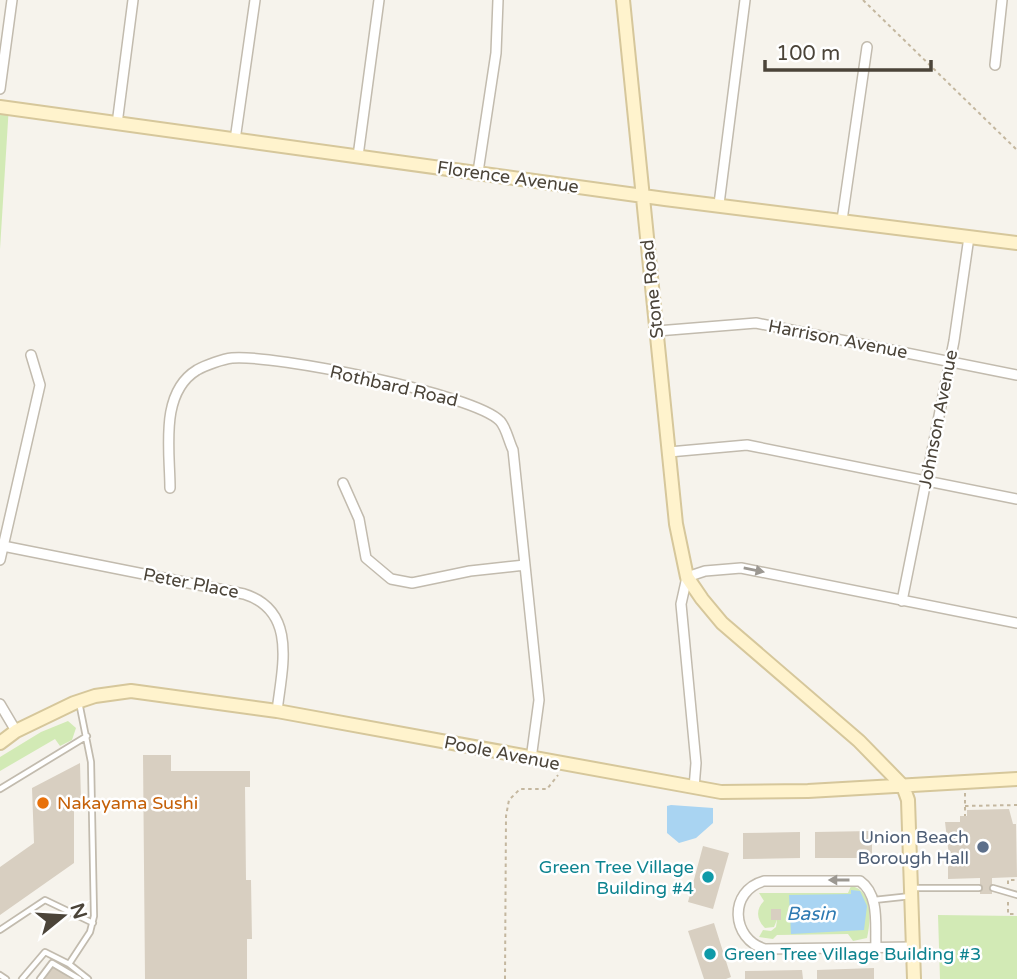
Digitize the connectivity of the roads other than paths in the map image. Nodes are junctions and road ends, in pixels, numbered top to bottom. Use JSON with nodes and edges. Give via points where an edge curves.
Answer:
{"nodes":[{"id":1,"x":12,"y":0,"type":"edge"},
{"id":2,"x":133,"y":0,"type":"edge"},
{"id":3,"x":255,"y":0,"type":"edge"},
{"id":4,"x":379,"y":0,"type":"edge"},
{"id":5,"x":498,"y":0,"type":"edge"},
{"id":6,"x":623,"y":0,"type":"edge"},
{"id":7,"x":745,"y":0,"type":"edge"},
{"id":8,"x":1002,"y":0,"type":"edge"},
{"id":9,"x":867,"y":47,"type":"dead end"},
{"id":10,"x":995,"y":65,"type":"dead end"},
{"id":11,"x":0,"y":89,"type":"edge"},
{"id":12,"x":0,"y":107,"type":"edge"},
{"id":13,"x":117,"y":124,"type":"junction"},
{"id":14,"x":235,"y":140,"type":"junction"},
{"id":15,"x":358,"y":156,"type":"junction"},
{"id":16,"x":478,"y":172,"type":"junction"},
{"id":17,"x":642,"y":196,"type":"junction"},
{"id":18,"x":719,"y":204,"type":"junction"},
{"id":19,"x":842,"y":220,"type":"junction"},
{"id":20,"x":969,"y":237,"type":"junction"},
{"id":21,"x":1017,"y":243,"type":"edge"},
{"id":22,"x":657,"y":331,"type":"junction"},
{"id":23,"x":31,"y":355,"type":"dead end"},
{"id":24,"x":950,"y":362,"type":"junction"},
{"id":25,"x":1017,"y":375,"type":"edge"},
{"id":26,"x":669,"y":452,"type":"junction"},
{"id":27,"x":926,"y":481,"type":"junction"},
{"id":28,"x":343,"y":483,"type":"dead end"},
{"id":29,"x":170,"y":488,"type":"dead end"},
{"id":30,"x":1017,"y":499,"type":"edge"},
{"id":31,"x":4,"y":546,"type":"junction"},
{"id":32,"x":0,"y":560,"type":"edge"},
{"id":33,"x":524,"y":565,"type":"junction"},
{"id":34,"x":687,"y":577,"type":"junction"},
{"id":35,"x":902,"y":601,"type":"junction"},
{"id":36,"x":1017,"y":623,"type":"edge"},
{"id":37,"x":79,"y":701,"type":"junction"},
{"id":38,"x":0,"y":704,"type":"edge"},
{"id":39,"x":277,"y":712,"type":"junction"},
{"id":40,"x":16,"y":731,"type":"junction"},
{"id":41,"x":87,"y":736,"type":"junction"},
{"id":42,"x":0,"y":743,"type":"edge"},
{"id":43,"x":531,"y":759,"type":"junction"},
{"id":44,"x":1017,"y":779,"type":"edge"},
{"id":45,"x":903,"y":786,"type":"junction"},
{"id":46,"x":694,"y":788,"type":"junction"},
{"id":47,"x":0,"y":789,"type":"edge"},
{"id":48,"x":979,"y":888,"type":"dead end"},
{"id":49,"x":993,"y":888,"type":"dead end"},
{"id":50,"x":913,"y":892,"type":"junction"},
{"id":51,"x":1017,"y":894,"type":"edge"},
{"id":52,"x":874,"y":900,"type":"junction"},
{"id":53,"x":93,"y":923,"type":"junction"},
{"id":54,"x":0,"y":930,"type":"edge"},
{"id":55,"x":876,"y":947,"type":"junction"},
{"id":56,"x":914,"y":947,"type":"junction"},
{"id":57,"x":69,"y":964,"type":"junction"},
{"id":58,"x":0,"y":975,"type":"edge"},
{"id":59,"x":6,"y":979,"type":"edge"},
{"id":60,"x":22,"y":979,"type":"edge"},
{"id":61,"x":40,"y":979,"type":"edge"},
{"id":62,"x":79,"y":979,"type":"edge"},
{"id":63,"x":88,"y":979,"type":"edge"},
{"id":64,"x":914,"y":979,"type":"edge"}],
"edges":[{"from":1,"to":11,"type":"street"},
{"from":2,"to":13,"type":"street"},
{"from":3,"to":14,"type":"street"},
{"from":4,"to":15,"type":"street"},
{"from":5,"to":16,"type":"street","via":[[496,53]]},
{"from":6,"to":17,"type":"street","name":"Stone Road"},
{"from":7,"to":18,"type":"street"},
{"from":8,"to":10,"type":"street"},
{"from":9,"to":19,"type":"street"},
{"from":12,"to":13,"type":"street","name":"Florence Avenue"},
{"from":13,"to":14,"type":"street","name":"Florence Avenue"},
{"from":14,"to":15,"type":"street","name":"Florence Avenue"},
{"from":15,"to":16,"type":"street","name":"Florence Avenue"},
{"from":16,"to":17,"type":"street","name":"Florence Avenue"},
{"from":17,"to":18,"type":"street","name":"Florence Avenue"},
{"from":17,"to":22,"type":"street","name":"Stone Road"},
{"from":18,"to":19,"type":"street","name":"Florence Avenue"},
{"from":19,"to":20,"type":"street","name":"Florence Avenue"},
{"from":20,"to":21,"type":"street","name":"Florence Avenue"},
{"from":20,"to":24,"type":"street","name":"Johnson Avenue"},
{"from":22,"to":24,"type":"street","name":"Harrison Avenue","via":[[756,323]]},
{"from":22,"to":26,"type":"street","name":"Stone Road"},
{"from":23,"to":31,"type":"street","via":[[40,385]]},
{"from":24,"to":25,"type":"street","name":"Harrison Avenue"},
{"from":24,"to":27,"type":"street","name":"Johnson Avenue"},
{"from":26,"to":27,"type":"street","via":[[747,445]]},
{"from":26,"to":34,"type":"street","name":"Stone Road"},
{"from":27,"to":30,"type":"street"},
{"from":27,"to":35,"type":"street","name":"Johnson Avenue"},
{"from":28,"to":33,"type":"street","via":[[359,519],[366,558],[391,579],[412,583]]},
{"from":29,"to":33,"type":"street","name":"Rothbard Road","via":[[171,408],[175,395],[196,370],[244,358],[380,379],[468,404],[500,421],[513,450]]},
{"from":31,"to":32,"type":"street"},
{"from":31,"to":39,"type":"street","name":"Peter Place","via":[[244,594],[264,603],[283,632]]},
{"from":33,"to":43,"type":"street","name":"Rothbard Road","via":[[538,700]]},
{"from":34,"to":35,"type":"street","one_way":true,"via":[[741,568]]},
{"from":34,"to":45,"type":"street","name":"Stone Road","via":[[722,623],[859,741]]},
{"from":34,"to":46,"type":"street","name":"Stone Road","via":[[681,604],[696,763]]},
{"from":35,"to":36,"type":"street"},
{"from":37,"to":39,"type":"street","name":"Poole Avenue","via":[[131,691]]},
{"from":37,"to":40,"type":"street","name":"Poole Avenue"},
{"from":37,"to":41,"type":"lane"},
{"from":38,"to":40,"type":"street"},
{"from":39,"to":43,"type":"street","name":"Poole Avenue"},
{"from":40,"to":42,"type":"street","name":"Poole Avenue"},
{"from":41,"to":47,"type":"lane"},
{"from":41,"to":53,"type":"lane"},
{"from":43,"to":46,"type":"street","name":"Poole Avenue"},
{"from":44,"to":45,"type":"street","name":"Poole Avenue"},
{"from":45,"to":46,"type":"street","name":"Poole Avenue","via":[[737,792]]},
{"from":45,"to":50,"type":"street","via":[[908,800]]},
{"from":48,"to":50,"type":"lane"},
{"from":49,"to":51,"type":"lane"},
{"from":50,"to":52,"type":"lane"},
{"from":50,"to":56,"type":"street"},
{"from":52,"to":55,"type":"street"},
{"from":52,"to":55,"type":"street","one_way":true,"via":[[869,888],[855,880],[764,881],[745,891],[738,914],[744,937],[765,949]]},
{"from":53,"to":54,"type":"lane","via":[[45,900]]},
{"from":53,"to":57,"type":"lane"},
{"from":55,"to":56,"type":"street"},
{"from":56,"to":64,"type":"street"},
{"from":57,"to":60,"type":"lane","via":[[45,952]]},
{"from":57,"to":63,"type":"lane"},
{"from":58,"to":59,"type":"lane"},
{"from":61,"to":62,"type":"lane","via":[[54,963]]}]}
